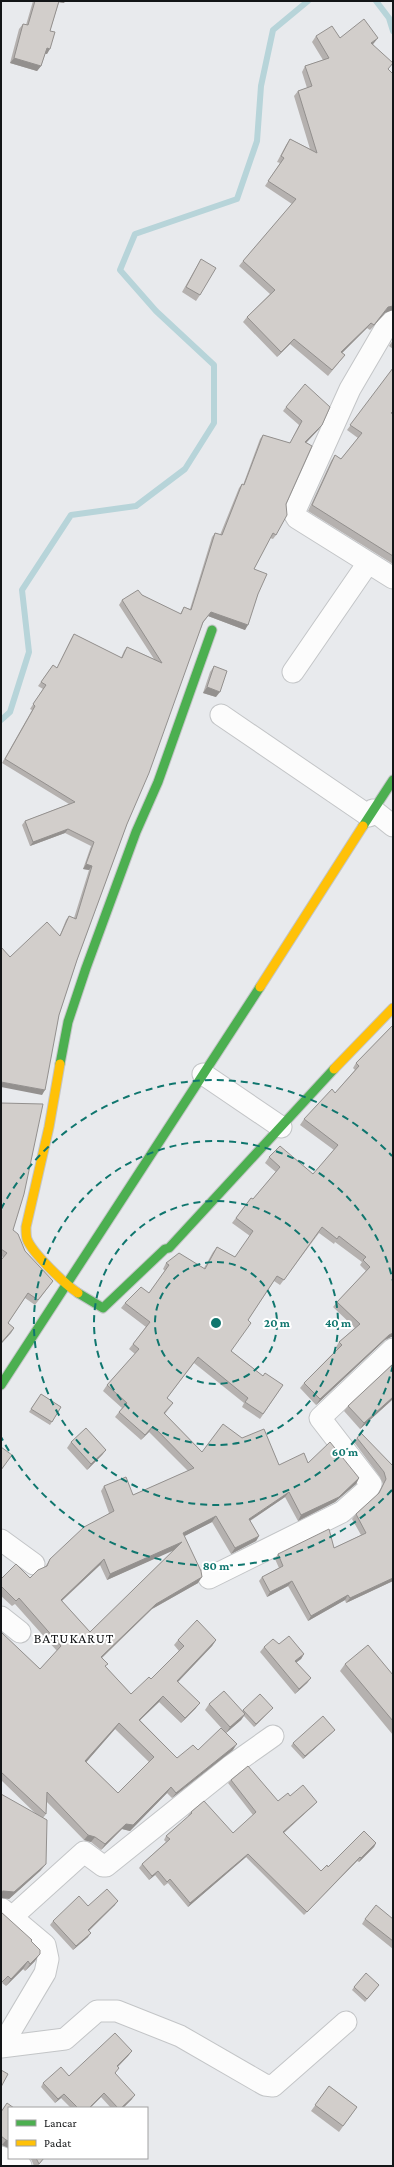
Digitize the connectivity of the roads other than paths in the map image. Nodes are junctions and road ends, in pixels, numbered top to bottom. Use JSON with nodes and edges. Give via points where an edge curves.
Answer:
{"nodes":[{"id":1,"x":393,"y":321,"type":"edge"},
{"id":2,"x":368,"y":562,"type":"junction"},
{"id":3,"x":393,"y":578,"type":"edge"},
{"id":4,"x":212,"y":630,"type":"dead end"},
{"id":5,"x":293,"y":672,"type":"dead end"},
{"id":6,"x":221,"y":715,"type":"dead end"},
{"id":7,"x":393,"y":780,"type":"edge"},
{"id":8,"x":371,"y":813,"type":"junction"},
{"id":9,"x":393,"y":826,"type":"edge"},
{"id":10,"x":393,"y":1008,"type":"edge"},
{"id":11,"x":203,"y":1074,"type":"junction"},
{"id":12,"x":281,"y":1127,"type":"junction"},
{"id":13,"x":67,"y":1286,"type":"junction"},
{"id":14,"x":393,"y":1349,"type":"edge"},
{"id":15,"x":1,"y":1385,"type":"edge"},
{"id":16,"x":1,"y":1540,"type":"edge"},
{"id":17,"x":34,"y":1564,"type":"dead end"},
{"id":18,"x":209,"y":1578,"type":"dead end"},
{"id":19,"x":1,"y":1617,"type":"edge"},
{"id":20,"x":20,"y":1632,"type":"dead end"},
{"id":21,"x":273,"y":1736,"type":"dead end"},
{"id":22,"x":7,"y":1913,"type":"edge"},
{"id":23,"x":346,"y":2022,"type":"dead end"},
{"id":24,"x":1,"y":2047,"type":"edge"},
{"id":25,"x":1,"y":2157,"type":"edge"},
{"id":26,"x":21,"y":2166,"type":"edge"}],
"edges":[{"from":1,"to":2,"type":"street","via":[[385,329],[350,389],[294,513],[297,518]]},
{"from":2,"to":3,"type":"street"},
{"from":2,"to":5,"type":"street"},
{"from":4,"to":13,"type":"street","via":[[68,1022],[34,1202],[26,1227],[31,1248]]},
{"from":6,"to":8,"type":"street"},
{"from":7,"to":8,"type":"street"},
{"from":8,"to":9,"type":"street"},
{"from":8,"to":11,"type":"street"},
{"from":10,"to":12,"type":"street"},
{"from":11,"to":12,"type":"street"},
{"from":11,"to":13,"type":"street"},
{"from":12,"to":13,"type":"street","via":[[169,1248],[103,1308]]},
{"from":13,"to":15,"type":"street"},
{"from":14,"to":18,"type":"street","via":[[320,1418],[370,1484],[368,1489],[342,1512]]},
{"from":16,"to":17,"type":"street"},
{"from":19,"to":20,"type":"street"},
{"from":21,"to":22,"type":"street","via":[[232,1765],[106,1866],[84,1852]]},
{"from":22,"to":24,"type":"street","via":[[45,1945],[47,1966]]},
{"from":23,"to":24,"type":"street","via":[[273,2086],[265,2085],[180,2036],[117,2011],[97,2011],[65,2039]]},
{"from":25,"to":26,"type":"street"}]}
